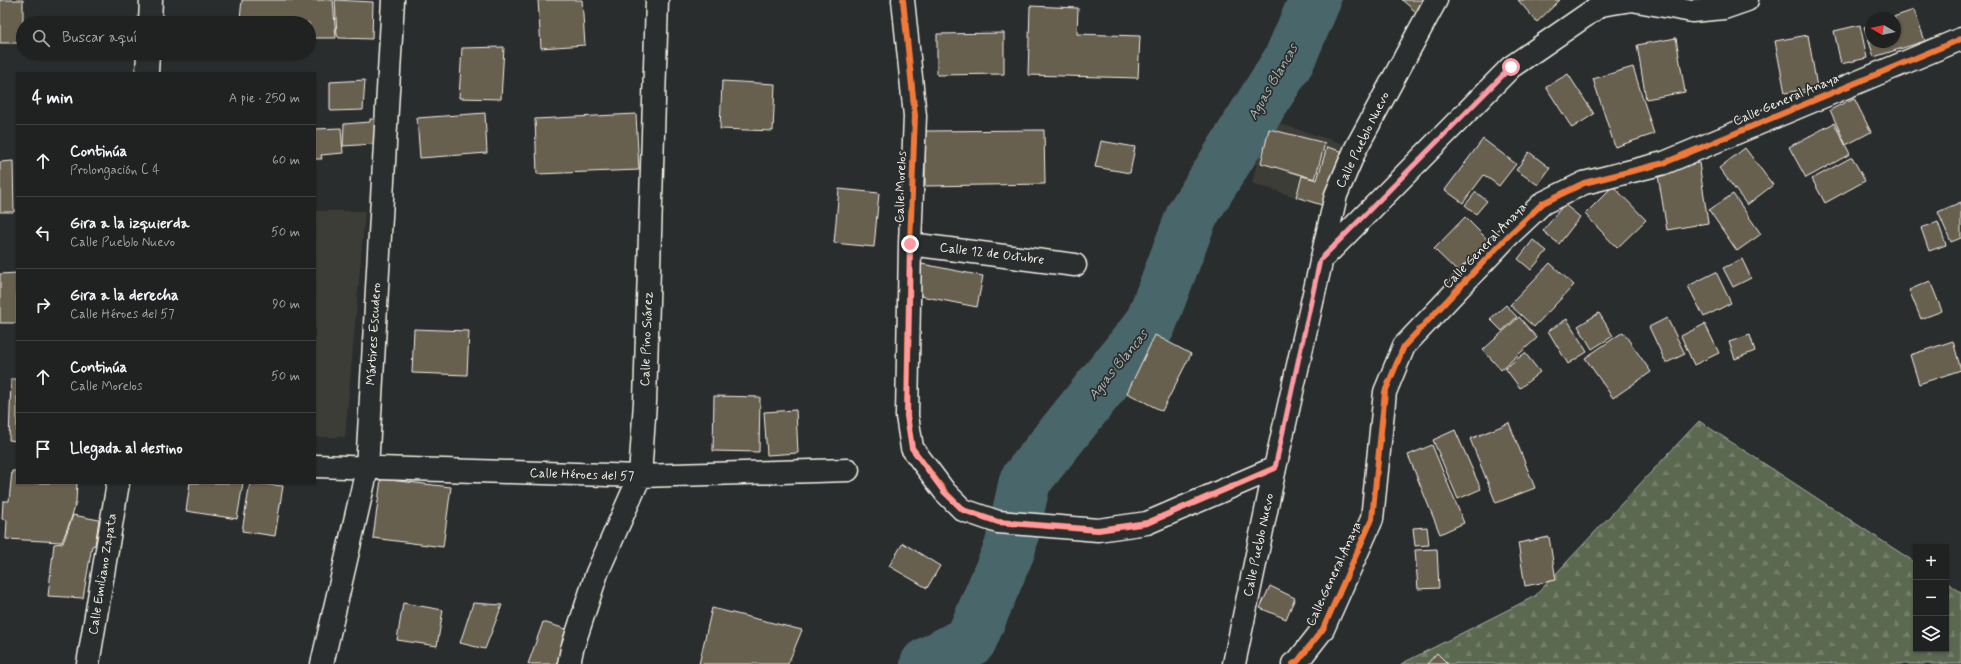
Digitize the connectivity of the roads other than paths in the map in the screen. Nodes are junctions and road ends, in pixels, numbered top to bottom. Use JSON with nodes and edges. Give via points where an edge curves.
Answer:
{"nodes":[{"id":1,"x":151,"y":0,"type":"edge"},
{"id":2,"x":393,"y":0,"type":"edge"},
{"id":3,"x":657,"y":0,"type":"edge"},
{"id":4,"x":903,"y":0,"type":"edge"},
{"id":5,"x":1436,"y":0,"type":"edge"},
{"id":6,"x":1747,"y":0,"type":"edge"},
{"id":7,"x":150,"y":16,"type":"edge"},
{"id":8,"x":1961,"y":39,"type":"edge"},
{"id":9,"x":148,"y":60,"type":"edge"},
{"id":10,"x":147,"y":72,"type":"edge"},
{"id":11,"x":910,"y":244,"type":"junction"},
{"id":12,"x":1320,"y":260,"type":"junction"},
{"id":13,"x":1075,"y":265,"type":"dead end"},
{"id":14,"x":316,"y":466,"type":"edge"},
{"id":15,"x":1275,"y":468,"type":"junction"},
{"id":16,"x":367,"y":469,"type":"junction"},
{"id":17,"x":848,"y":470,"type":"dead end"},
{"id":18,"x":640,"y":476,"type":"junction"},
{"id":19,"x":118,"y":484,"type":"edge"},
{"id":20,"x":88,"y":664,"type":"edge"},
{"id":21,"x":322,"y":664,"type":"edge"},
{"id":22,"x":568,"y":664,"type":"edge"},
{"id":23,"x":1234,"y":664,"type":"edge"},
{"id":24,"x":1293,"y":664,"type":"edge"}],
"edges":[{"from":1,"to":7,"type":"street"},
{"from":2,"to":16,"type":"street","name":"Mártires Escudero"},
{"from":3,"to":18,"type":"street","name":"Calle Pino Suárez","via":[[645,394]]},
{"from":4,"to":11,"type":"street","name":"Calle Morelos","via":[[915,116]]},
{"from":5,"to":12,"type":"street","name":"Calle Pueblo Nuevo","via":[[1356,148],[1336,195]]},
{"from":6,"to":12,"type":"street","via":[[1724,8],[1692,11],[1632,0],[1601,5],[1511,67]]},
{"from":8,"to":24,"type":"street","name":"Calle General Anaya","via":[[1664,163],[1584,183],[1543,203],[1508,236],[1404,346],[1385,392],[1372,519],[1323,629]]},
{"from":9,"to":10,"type":"street"},
{"from":11,"to":13,"type":"street","name":"Calle 12 de Octubre"},
{"from":11,"to":15,"type":"street","name":"Calle Morelos","via":[[907,416],[912,448],[944,492],[963,510],[998,522],[1098,530],[1147,523]]},
{"from":12,"to":15,"type":"street","name":"Calle Pueblo Nuevo"},
{"from":14,"to":16,"type":"street","name":"Calle Héroes del 57"},
{"from":15,"to":23,"type":"street","name":"Calle Pueblo Nuevo"},
{"from":16,"to":18,"type":"street","name":"Calle Héroes del 57"},
{"from":16,"to":21,"type":"street","name":"Mártires Escudero"},
{"from":17,"to":18,"type":"street","name":"Calle Héroes del 57"},
{"from":18,"to":22,"type":"street","name":"Calle Pino Suárez","via":[[596,572]]},
{"from":19,"to":20,"type":"street","name":"Calle Emiliano Zapata"}]}
